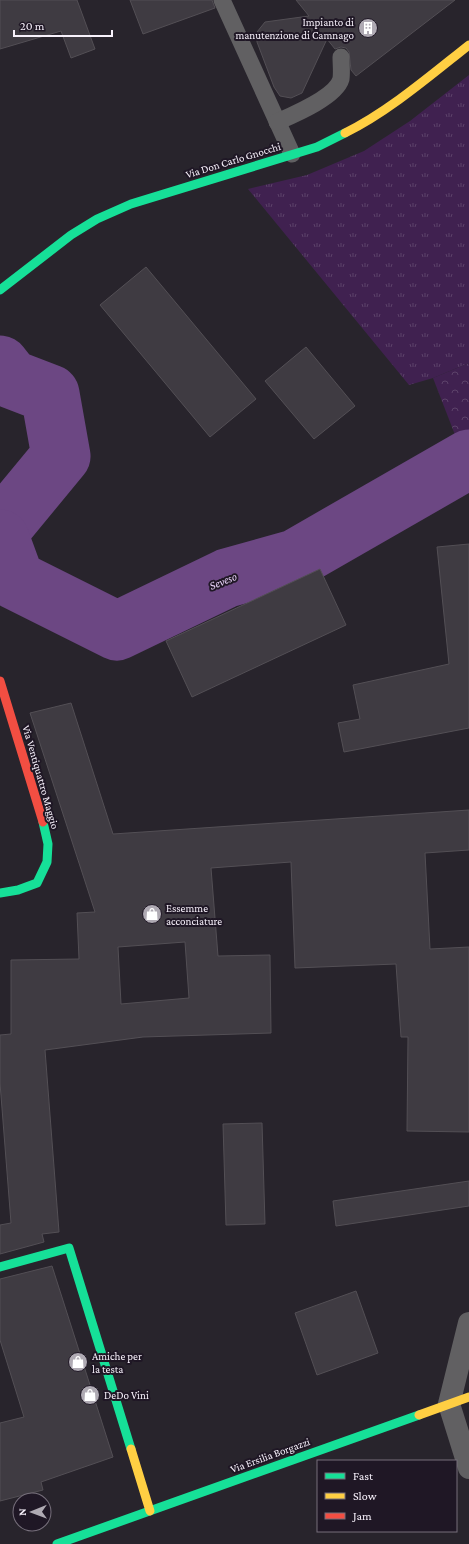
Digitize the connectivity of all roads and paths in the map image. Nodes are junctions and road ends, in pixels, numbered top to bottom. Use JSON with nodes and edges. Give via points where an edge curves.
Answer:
{"nodes":[{"id":1,"x":222,"y":0,"type":"edge"},
{"id":2,"x":469,"y":45,"type":"edge"},
{"id":3,"x":341,"y":57,"type":"dead end"},
{"id":4,"x":277,"y":122,"type":"junction"},
{"id":5,"x":292,"y":154,"type":"junction"},
{"id":6,"x":0,"y":290,"type":"edge"},
{"id":7,"x":0,"y":681,"type":"edge"},
{"id":8,"x":0,"y":893,"type":"edge"},
{"id":9,"x":0,"y":1267,"type":"edge"},
{"id":10,"x":469,"y":1323,"type":"edge"},
{"id":11,"x":459,"y":1400,"type":"edge"},
{"id":12,"x":469,"y":1468,"type":"edge"},
{"id":13,"x":150,"y":1511,"type":"junction"},
{"id":14,"x":57,"y":1544,"type":"edge"}],
"edges":[{"from":1,"to":4,"type":"lane"},
{"from":2,"to":5,"type":"street","name":"Via Don Carlo Gnocchi","via":[[412,90],[358,127],[317,146]]},
{"from":3,"to":4,"type":"lane","via":[[341,80],[330,93],[304,110]]},
{"from":4,"to":5,"type":"lane"},
{"from":5,"to":6,"type":"street","name":"Via Don Carlo Gnocchi","via":[[131,204],[97,219]]},
{"from":7,"to":8,"type":"street","name":"Via Ventiquattro Maggio","via":[[48,844],[47,862],[37,882],[18,890]]},
{"from":9,"to":13,"type":"street","via":[[69,1248]]},
{"from":10,"to":11,"type":"street"},
{"from":11,"to":12,"type":"street"},
{"from":11,"to":13,"type":"street","name":"Via Ersilia Borgazzi"},
{"from":13,"to":14,"type":"street","name":"Via Ersilia Borgazzi"}]}
